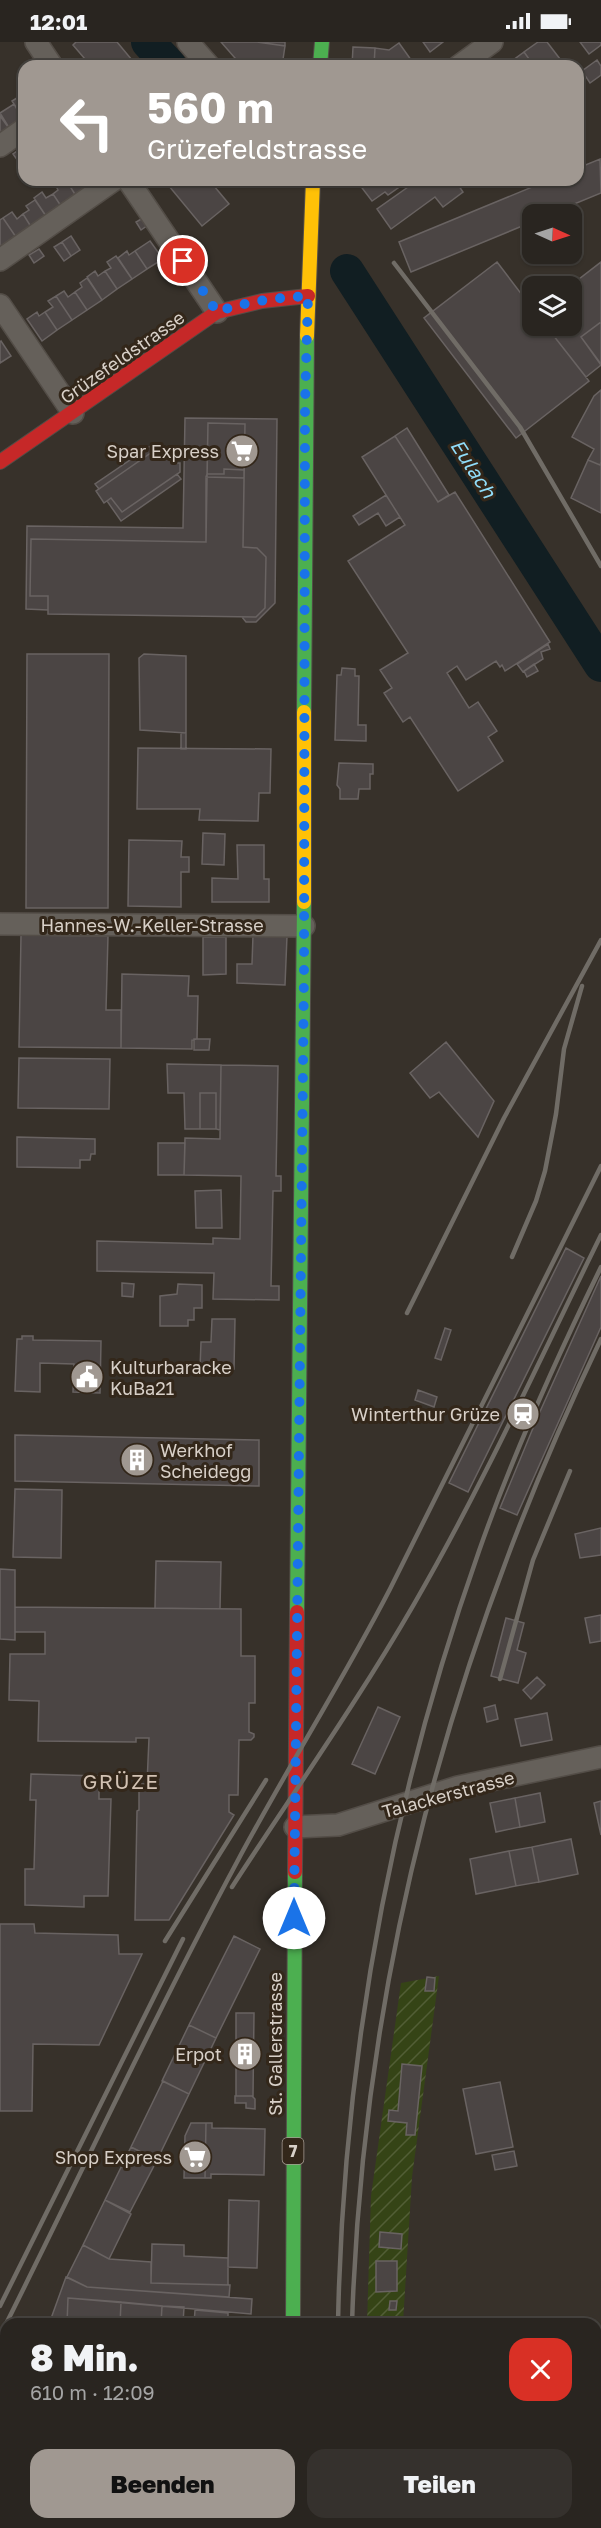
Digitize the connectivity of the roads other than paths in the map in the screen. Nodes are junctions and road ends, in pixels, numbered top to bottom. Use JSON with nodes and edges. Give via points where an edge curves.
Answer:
{"nodes":[{"id":1,"x":36,"y":42,"type":"edge"},
{"id":2,"x":188,"y":42,"type":"edge"},
{"id":3,"x":321,"y":42,"type":"edge"},
{"id":4,"x":492,"y":42,"type":"edge"},
{"id":5,"x":48,"y":60,"type":"edge"},
{"id":6,"x":204,"y":60,"type":"edge"},
{"id":7,"x":320,"y":60,"type":"edge"},
{"id":8,"x":467,"y":60,"type":"edge"},
{"id":9,"x":18,"y":133,"type":"edge"},
{"id":10,"x":0,"y":146,"type":"edge"},
{"id":11,"x":105,"y":186,"type":"edge"},
{"id":12,"x":132,"y":186,"type":"edge"},
{"id":13,"x":313,"y":186,"type":"edge"},
{"id":14,"x":0,"y":260,"type":"edge"},
{"id":15,"x":308,"y":296,"type":"junction"},
{"id":16,"x":0,"y":305,"type":"edge"},
{"id":17,"x":217,"y":312,"type":"junction"},
{"id":18,"x":73,"y":413,"type":"junction"},
{"id":19,"x":0,"y":462,"type":"edge"},
{"id":20,"x":0,"y":924,"type":"edge"},
{"id":21,"x":304,"y":926,"type":"junction"},
{"id":22,"x":601,"y":1757,"type":"edge"},
{"id":23,"x":295,"y":1827,"type":"junction"},
{"id":24,"x":293,"y":2318,"type":"edge"}],
"edges":[{"from":1,"to":5,"type":"street"},
{"from":2,"to":6,"type":"street"},
{"from":3,"to":7,"type":"main road"},
{"from":4,"to":8,"type":"street"},
{"from":9,"to":10,"type":"street"},
{"from":11,"to":14,"type":"street"},
{"from":12,"to":17,"type":"street"},
{"from":13,"to":15,"type":"main road","name":"St. Gallerstrasse","number":"7"},
{"from":15,"to":17,"type":"main road","name":"Grüzefeldstrasse","via":[[268,298]]},
{"from":15,"to":21,"type":"main road","name":"St. Gallerstrasse","number":"7"},
{"from":16,"to":18,"type":"street"},
{"from":17,"to":18,"type":"main road","name":"Grüzefeldstrasse"},
{"from":18,"to":19,"type":"main road","name":"Grüzefeldstrasse"},
{"from":20,"to":21,"type":"street","name":"Hannes-W.-Keller-Strasse"},
{"from":21,"to":23,"type":"main road","name":"St. Gallerstrasse","number":"7"},
{"from":22,"to":23,"type":"street","name":"Talackerstrasse","via":[[458,1787],[338,1825]]},
{"from":23,"to":24,"type":"main road","name":"St. Gallerstrasse","number":"7"}]}
